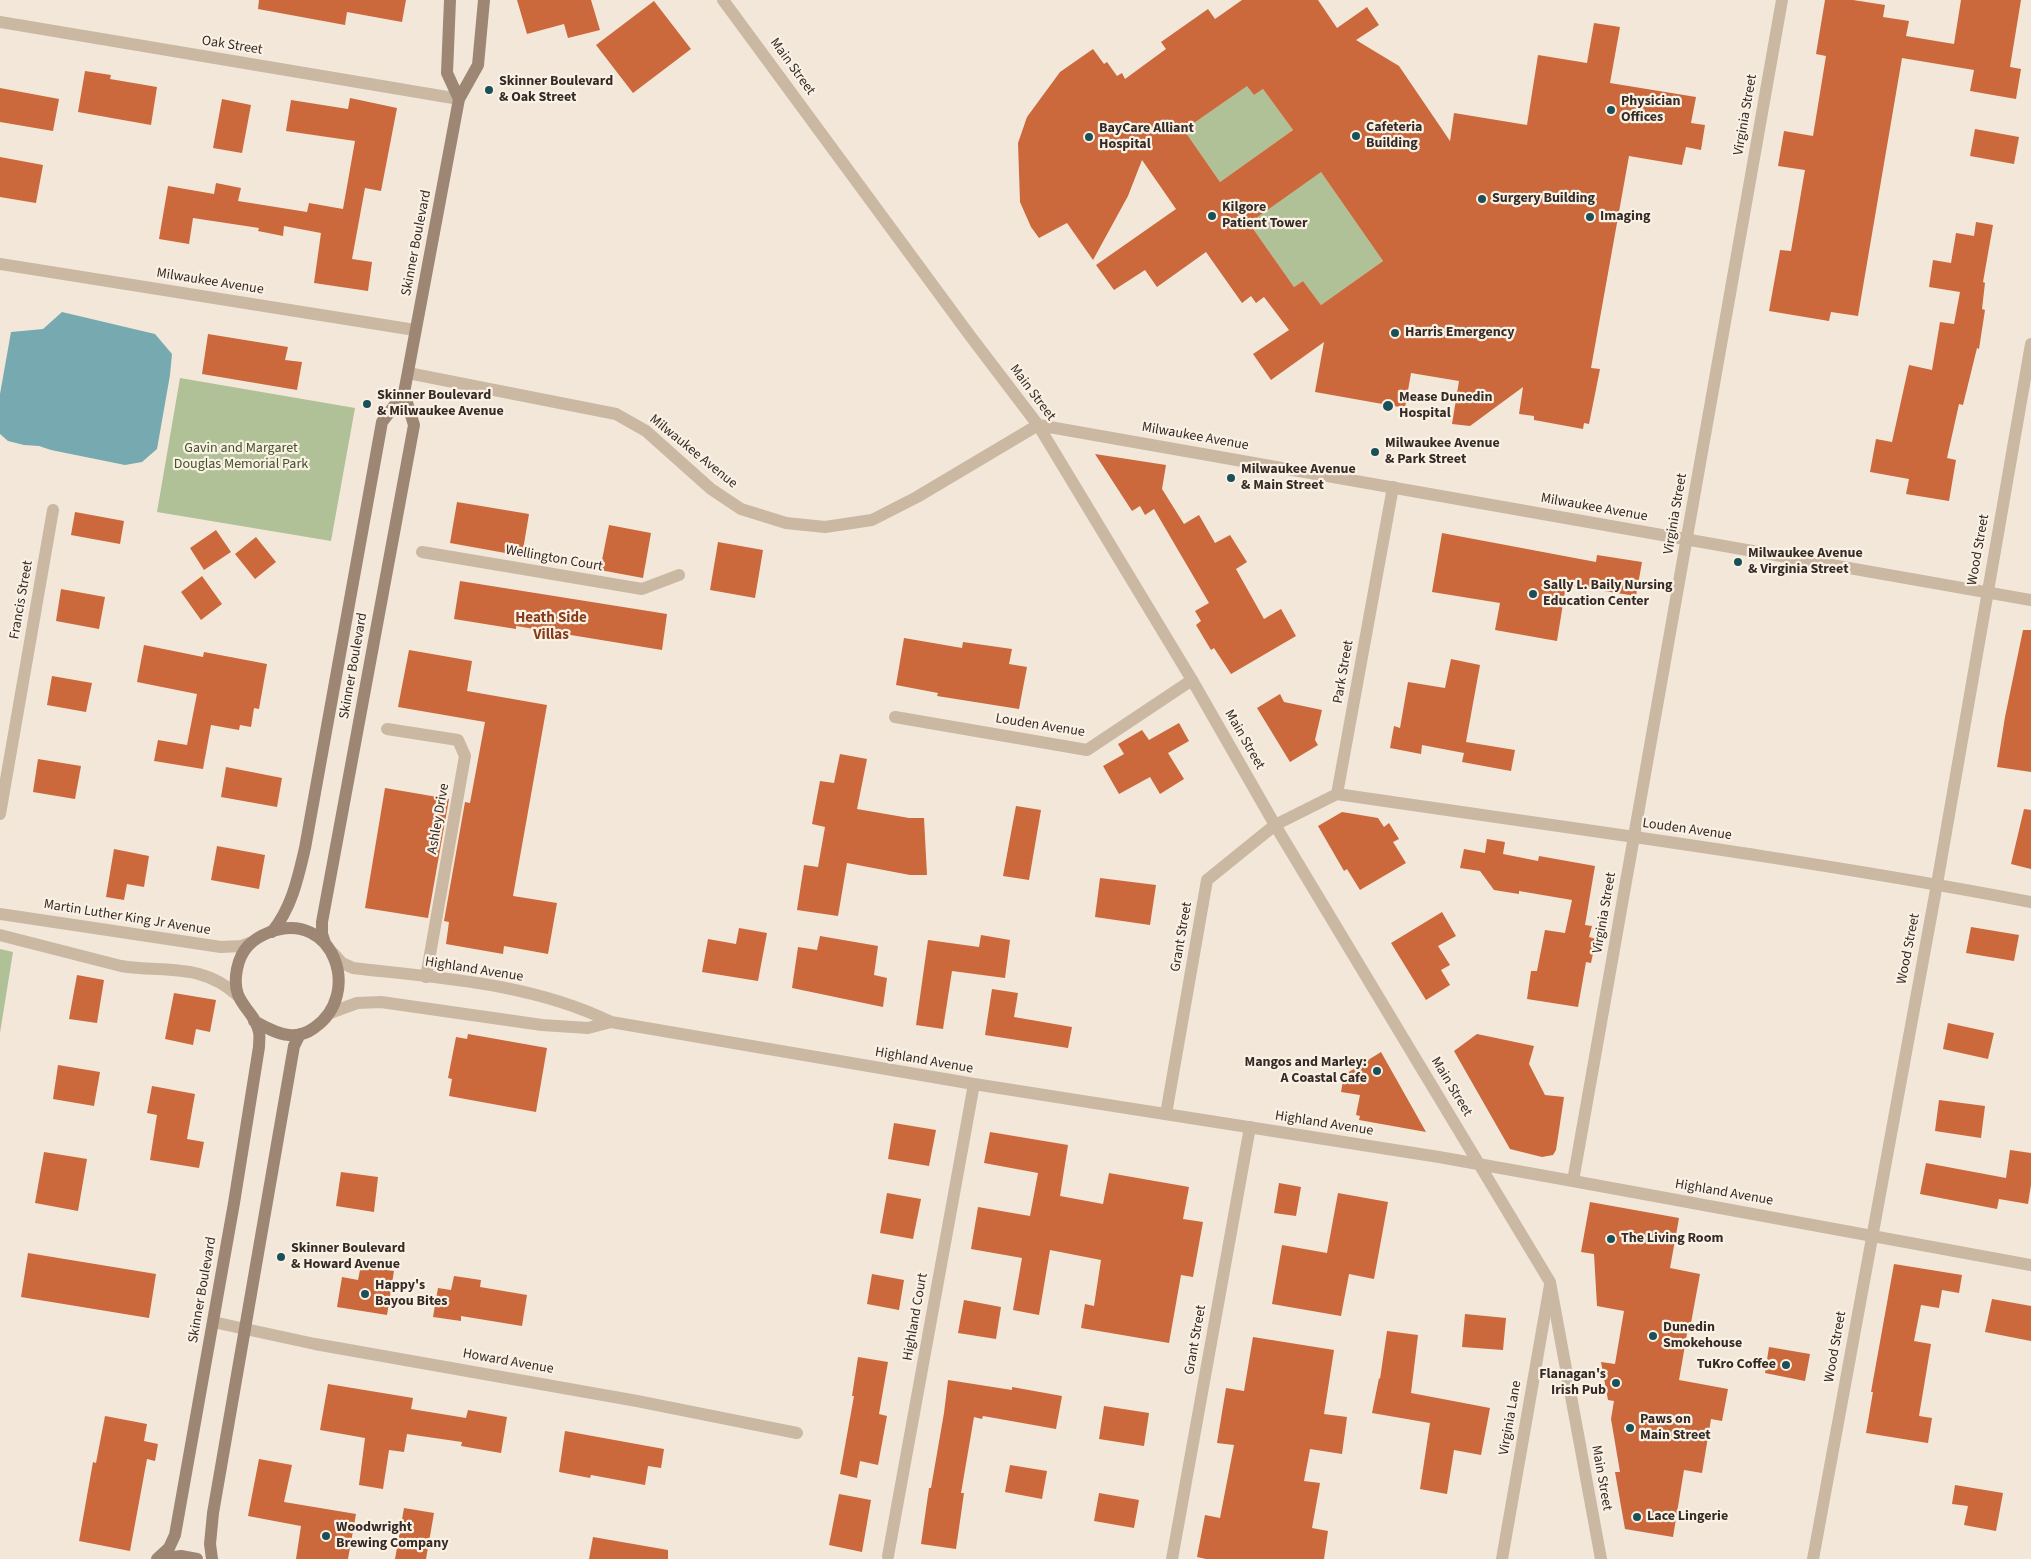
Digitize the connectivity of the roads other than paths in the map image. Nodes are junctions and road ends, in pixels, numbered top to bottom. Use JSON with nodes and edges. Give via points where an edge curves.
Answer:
{"nodes":[{"id":1,"x":450,"y":0,"type":"edge"},
{"id":2,"x":484,"y":0,"type":"edge"},
{"id":3,"x":723,"y":0,"type":"edge"},
{"id":4,"x":1782,"y":0,"type":"edge"},
{"id":5,"x":0,"y":22,"type":"edge"},
{"id":6,"x":460,"y":98,"type":"junction"},
{"id":7,"x":0,"y":264,"type":"edge"},
{"id":8,"x":415,"y":330,"type":"junction"},
{"id":9,"x":2031,"y":344,"type":"edge"},
{"id":10,"x":408,"y":373,"type":"junction"},
{"id":11,"x":404,"y":393,"type":"junction"},
{"id":12,"x":1038,"y":425,"type":"junction"},
{"id":13,"x":1393,"y":487,"type":"junction"},
{"id":14,"x":53,"y":510,"type":"dead end"},
{"id":15,"x":1686,"y":539,"type":"junction"},
{"id":16,"x":422,"y":552,"type":"dead end"},
{"id":17,"x":679,"y":575,"type":"dead end"},
{"id":18,"x":1986,"y":592,"type":"junction"},
{"id":19,"x":2031,"y":600,"type":"edge"},
{"id":20,"x":1192,"y":680,"type":"junction"},
{"id":21,"x":895,"y":717,"type":"dead end"},
{"id":22,"x":387,"y":729,"type":"dead end"},
{"id":23,"x":1337,"y":794,"type":"junction"},
{"id":24,"x":0,"y":814,"type":"edge"},
{"id":25,"x":1275,"y":825,"type":"junction"},
{"id":26,"x":1634,"y":837,"type":"junction"},
{"id":27,"x":1936,"y":884,"type":"junction"},
{"id":28,"x":2031,"y":902,"type":"edge"},
{"id":29,"x":0,"y":914,"type":"edge"},
{"id":30,"x":272,"y":932,"type":"junction"},
{"id":31,"x":0,"y":935,"type":"edge"},
{"id":32,"x":249,"y":943,"type":"junction"},
{"id":33,"x":330,"y":948,"type":"junction"},
{"id":34,"x":426,"y":977,"type":"junction"},
{"id":35,"x":238,"y":996,"type":"junction"},
{"id":36,"x":330,"y":1013,"type":"junction"},
{"id":37,"x":254,"y":1020,"type":"junction"},
{"id":38,"x":611,"y":1022,"type":"junction"},
{"id":39,"x":300,"y":1034,"type":"junction"},
{"id":40,"x":974,"y":1084,"type":"junction"},
{"id":41,"x":1166,"y":1114,"type":"junction"},
{"id":42,"x":1250,"y":1127,"type":"junction"},
{"id":43,"x":1480,"y":1164,"type":"junction"},
{"id":44,"x":1573,"y":1180,"type":"junction"},
{"id":45,"x":1871,"y":1236,"type":"junction"},
{"id":46,"x":2031,"y":1265,"type":"edge"},
{"id":47,"x":1550,"y":1282,"type":"junction"},
{"id":48,"x":213,"y":1322,"type":"junction"},
{"id":49,"x":244,"y":1329,"type":"junction"},
{"id":50,"x":797,"y":1433,"type":"dead end"},
{"id":51,"x":888,"y":1556,"type":"dead end"},
{"id":52,"x":157,"y":1559,"type":"edge"},
{"id":53,"x":162,"y":1559,"type":"edge"},
{"id":54,"x":197,"y":1559,"type":"edge"},
{"id":55,"x":212,"y":1559,"type":"edge"},
{"id":56,"x":1172,"y":1559,"type":"edge"},
{"id":57,"x":1502,"y":1559,"type":"edge"},
{"id":58,"x":1601,"y":1559,"type":"edge"},
{"id":59,"x":1813,"y":1559,"type":"edge"}],
"edges":[{"from":1,"to":6,"type":"main road","via":[[447,73]]},
{"from":2,"to":6,"type":"main road","name":"Skinner Boulevard","via":[[478,65]]},
{"from":3,"to":12,"type":"street","name":"Main Street"},
{"from":4,"to":15,"type":"street","name":"Virginia Street"},
{"from":5,"to":6,"type":"street","name":"Oak Street"},
{"from":6,"to":8,"type":"main road","name":"Skinner Boulevard"},
{"from":7,"to":8,"type":"street","name":"Milwaukee Avenue"},
{"from":8,"to":10,"type":"main road","name":"Skinner Boulevard"},
{"from":9,"to":18,"type":"street","name":"Wood Street"},
{"from":10,"to":11,"type":"main road","name":"Skinner Boulevard"},
{"from":10,"to":12,"type":"street","name":"Milwaukee Avenue","via":[[616,414],[646,431],[711,489],[740,509],[786,523],[825,527],[872,520]]},
{"from":11,"to":30,"type":"main road","name":"Skinner Boulevard","via":[[382,422],[304,848],[291,900]]},
{"from":11,"to":33,"type":"main road","name":"Skinner Boulevard","via":[[414,424],[330,875],[322,928]]},
{"from":12,"to":13,"type":"street","name":"Milwaukee Avenue"},
{"from":12,"to":20,"type":"street","name":"Main Street"},
{"from":13,"to":15,"type":"street","name":"Milwaukee Avenue"},
{"from":13,"to":23,"type":"street","name":"Park Street"},
{"from":14,"to":24,"type":"street","name":"Francis Street"},
{"from":15,"to":18,"type":"street","name":"Milwaukee Avenue"},
{"from":15,"to":26,"type":"street","name":"Virginia Street"},
{"from":16,"to":17,"type":"street","name":"Wellington Court","via":[[642,589]]},
{"from":18,"to":19,"type":"street","name":"Milwaukee Avenue"},
{"from":18,"to":27,"type":"street","name":"Wood Street"},
{"from":20,"to":21,"type":"street","name":"Louden Avenue","via":[[1087,750]]},
{"from":20,"to":25,"type":"street","name":"Main Street"},
{"from":22,"to":34,"type":"street","name":"Ashley Drive","via":[[458,740],[465,756]]},
{"from":23,"to":25,"type":"street"},
{"from":23,"to":26,"type":"street","name":"Louden Avenue"},
{"from":25,"to":41,"type":"street","name":"Grant Street","via":[[1207,880]]},
{"from":25,"to":43,"type":"street","name":"Main Street"},
{"from":26,"to":27,"type":"street","name":"Louden Avenue"},
{"from":26,"to":44,"type":"street","name":"Virginia Street"},
{"from":27,"to":28,"type":"street","name":"Louden Avenue"},
{"from":27,"to":45,"type":"street","name":"Wood Street"},
{"from":29,"to":32,"type":"street","name":"Martin Luther King Jr Avenue","via":[[221,947]]},
{"from":30,"to":32,"type":"main road"},
{"from":30,"to":33,"type":"main road","via":[[306,930],[316,934]]},
{"from":31,"to":35,"type":"street","via":[[121,966],[197,973],[222,983]]},
{"from":32,"to":35,"type":"main road","via":[[237,969]]},
{"from":33,"to":34,"type":"street","name":"Highland Avenue","via":[[342,963],[353,968]]},
{"from":33,"to":36,"type":"main road","name":"Skinner Boulevard","via":[[338,967],[338,978]]},
{"from":34,"to":38,"type":"street","name":"Highland Avenue","via":[[482,983],[532,995],[591,1012]]},
{"from":35,"to":37,"type":"main road","name":"Skinner Boulevard"},
{"from":36,"to":38,"type":"street","name":"Highland Avenue","via":[[357,1003],[381,1002],[542,1026],[588,1028]]},
{"from":36,"to":39,"type":"main road","via":[[321,1023]]},
{"from":37,"to":39,"type":"main road","name":"Skinner Boulevard","via":[[275,1031]]},
{"from":37,"to":48,"type":"main road","name":"Skinner Boulevard","via":[[259,1031],[259,1047]]},
{"from":38,"to":40,"type":"street","name":"Highland Avenue"},
{"from":39,"to":49,"type":"main road","via":[[294,1046]]},
{"from":40,"to":41,"type":"street","name":"Highland Avenue"},
{"from":40,"to":51,"type":"street","name":"Highland Court"},
{"from":41,"to":42,"type":"street","name":"Highland Avenue"},
{"from":42,"to":43,"type":"street","name":"Highland Avenue"},
{"from":42,"to":56,"type":"street","name":"Grant Street"},
{"from":43,"to":44,"type":"street","name":"Highland Avenue"},
{"from":43,"to":47,"type":"street","name":"Main Street"},
{"from":44,"to":45,"type":"street","name":"Highland Avenue"},
{"from":45,"to":46,"type":"street","name":"Highland Avenue"},
{"from":45,"to":59,"type":"street","name":"Wood Street"},
{"from":47,"to":57,"type":"street","name":"Virginia Lane"},
{"from":47,"to":58,"type":"street","name":"Main Street"},
{"from":48,"to":49,"type":"street","name":"Howard Avenue"},
{"from":48,"to":52,"type":"main road","name":"Skinner Boulevard","via":[[175,1535]]},
{"from":49,"to":50,"type":"street","name":"Howard Avenue"},
{"from":49,"to":55,"type":"main road","via":[[213,1513]]},
{"from":53,"to":54,"type":"main road","via":[[181,1556]]}]}
